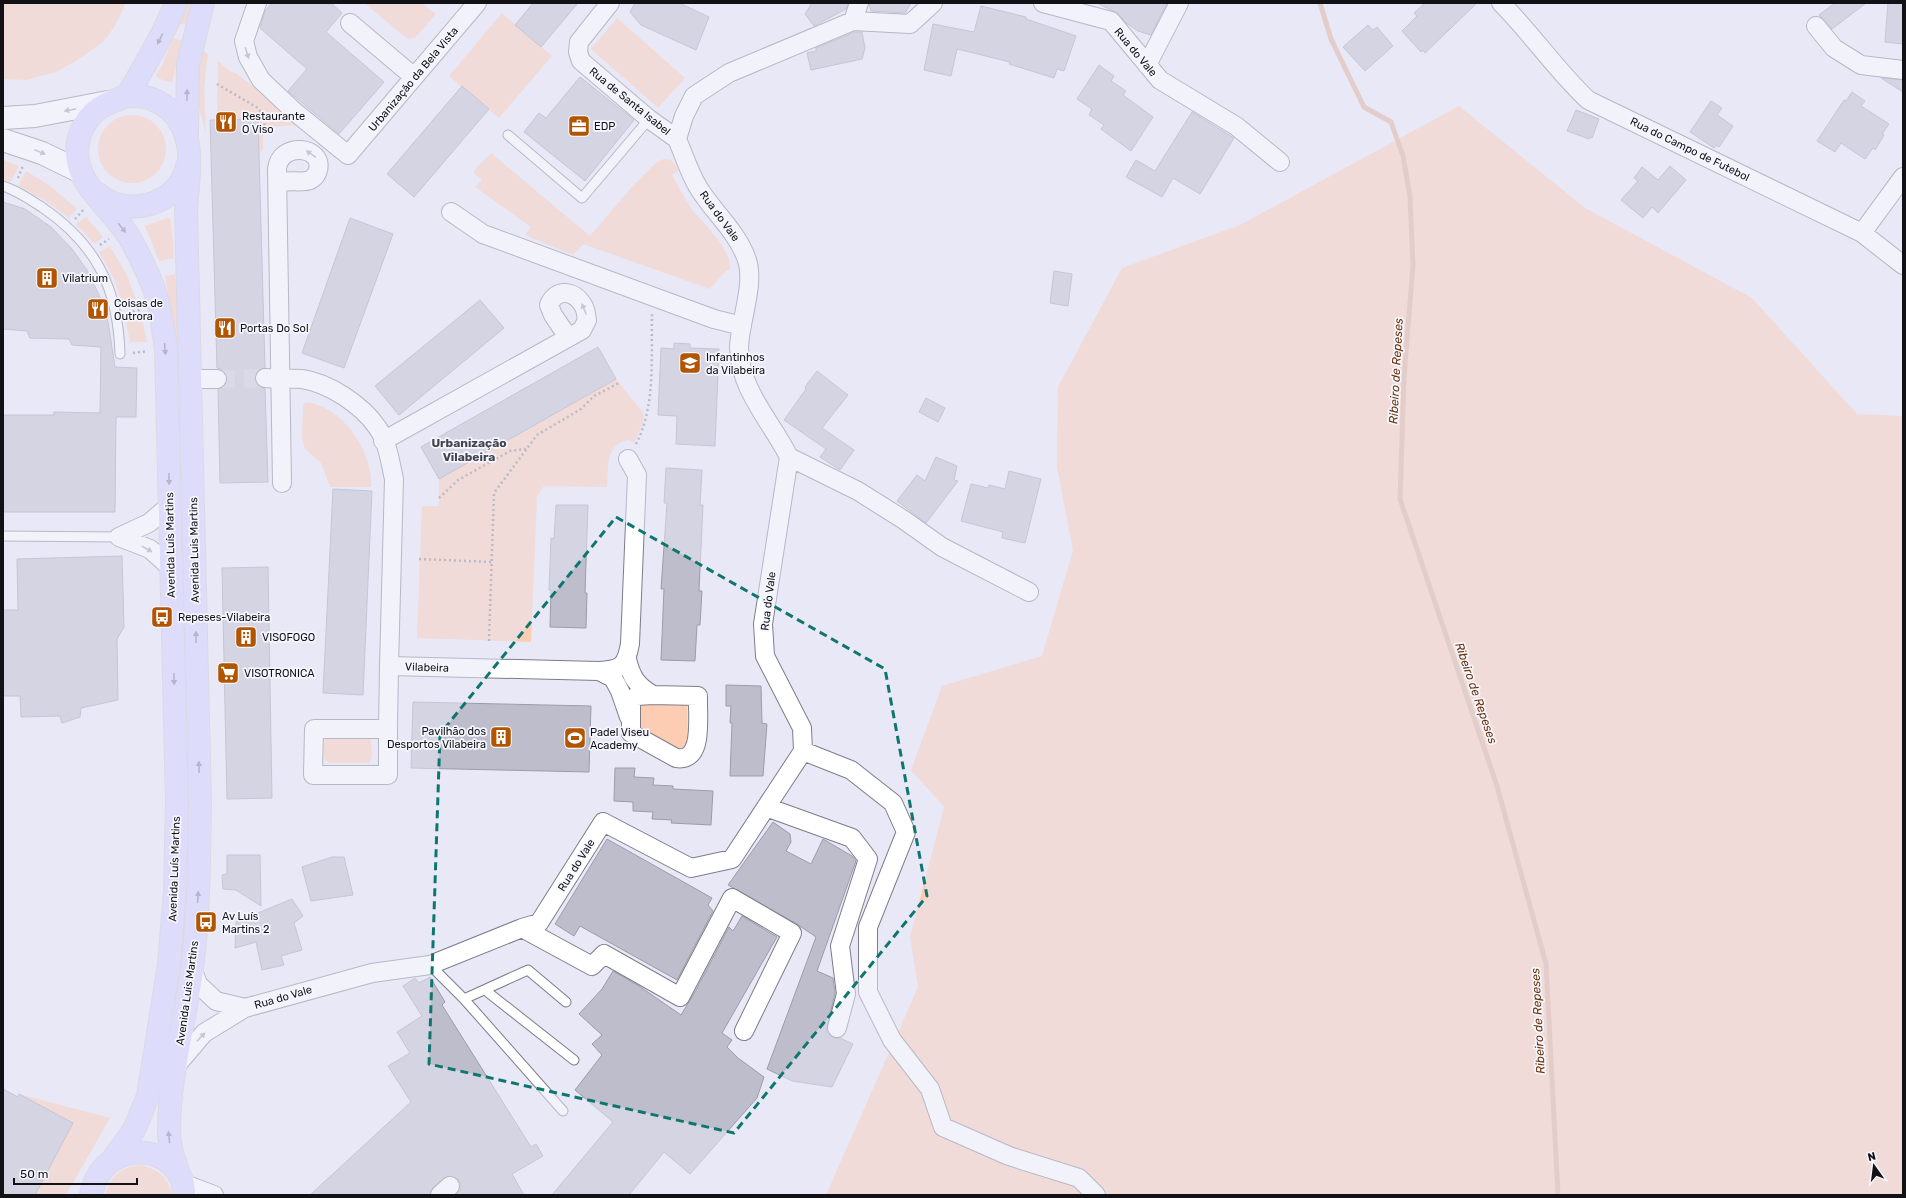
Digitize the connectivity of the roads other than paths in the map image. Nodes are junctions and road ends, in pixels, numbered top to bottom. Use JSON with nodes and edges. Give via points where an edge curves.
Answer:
{"nodes":[{"id":1,"x":176,"y":3,"type":"edge"},
{"id":2,"x":203,"y":3,"type":"edge"},
{"id":3,"x":257,"y":3,"type":"edge"},
{"id":4,"x":477,"y":3,"type":"edge"},
{"id":5,"x":610,"y":3,"type":"edge"},
{"id":6,"x":859,"y":3,"type":"edge"},
{"id":7,"x":933,"y":3,"type":"edge"},
{"id":8,"x":1043,"y":3,"type":"edge"},
{"id":9,"x":1179,"y":3,"type":"edge"},
{"id":10,"x":1501,"y":3,"type":"edge"},
{"id":11,"x":853,"y":21,"type":"junction"},
{"id":12,"x":350,"y":23,"type":"dead end"},
{"id":13,"x":1816,"y":26,"type":"dead end"},
{"id":14,"x":1147,"y":65,"type":"junction"},
{"id":15,"x":1903,"y":70,"type":"edge"},
{"id":16,"x":414,"y":77,"type":"junction"},
{"id":17,"x":117,"y":99,"type":"junction"},
{"id":18,"x":3,"y":118,"type":"edge"},
{"id":19,"x":649,"y":119,"type":"junction"},
{"id":20,"x":185,"y":135,"type":"junction"},
{"id":21,"x":508,"y":135,"type":"dead end"},
{"id":22,"x":677,"y":139,"type":"junction"},
{"id":23,"x":3,"y":140,"type":"edge"},
{"id":24,"x":1280,"y":162,"type":"dead end"},
{"id":25,"x":1903,"y":177,"type":"edge"},
{"id":26,"x":85,"y":180,"type":"junction"},
{"id":27,"x":3,"y":186,"type":"edge"},
{"id":28,"x":278,"y":186,"type":"dead end"},
{"id":29,"x":451,"y":212,"type":"dead end"},
{"id":30,"x":1862,"y":233,"type":"junction"},
{"id":31,"x":1903,"y":265,"type":"edge"},
{"id":32,"x":742,"y":326,"type":"junction"},
{"id":33,"x":568,"y":337,"type":"dead end"},
{"id":34,"x":120,"y":354,"type":"road end"},
{"id":35,"x":273,"y":378,"type":"junction"},
{"id":36,"x":190,"y":379,"type":"junction"},
{"id":37,"x":217,"y":379,"type":"tunnel mouth"},
{"id":38,"x":383,"y":441,"type":"junction"},
{"id":39,"x":789,"y":457,"type":"junction"},
{"id":40,"x":628,"y":459,"type":"road end"},
{"id":41,"x":282,"y":483,"type":"dead end"},
{"id":42,"x":169,"y":506,"type":"junction"},
{"id":43,"x":3,"y":536,"type":"edge"},
{"id":44,"x":119,"y":537,"type":"junction"},
{"id":45,"x":171,"y":568,"type":"junction"},
{"id":46,"x":1029,"y":592,"type":"dead end"},
{"id":47,"x":627,"y":659,"type":"junction"},
{"id":48,"x":389,"y":666,"type":"junction"},
{"id":49,"x":599,"y":671,"type":"junction"},
{"id":50,"x":653,"y":695,"type":"junction"},
{"id":51,"x":631,"y":722,"type":"junction"},
{"id":52,"x":388,"y":729,"type":"junction"},
{"id":53,"x":803,"y":751,"type":"junction"},
{"id":54,"x":766,"y":807,"type":"junction"},
{"id":55,"x":522,"y":928,"type":"junction"},
{"id":56,"x":430,"y":965,"type":"junction"},
{"id":57,"x":192,"y":968,"type":"junction"},
{"id":58,"x":485,"y":990,"type":"junction"},
{"id":59,"x":464,"y":999,"type":"junction"},
{"id":60,"x":566,"y":1002,"type":"dead end"},
{"id":61,"x":245,"y":1008,"type":"junction"},
{"id":62,"x":837,"y":1028,"type":"dead end"},
{"id":63,"x":744,"y":1031,"type":"dead end"},
{"id":64,"x":574,"y":1060,"type":"dead end"},
{"id":65,"x":176,"y":1066,"type":"junction"},
{"id":66,"x":563,"y":1111,"type":"dead end"},
{"id":67,"x":112,"y":1160,"type":"junction"},
{"id":68,"x":182,"y":1184,"type":"edge"},
{"id":69,"x":91,"y":1195,"type":"edge"},
{"id":70,"x":214,"y":1195,"type":"edge"},
{"id":71,"x":1096,"y":1195,"type":"edge"}],
"edges":[{"from":1,"to":17,"type":"main road","name":"Avenida Luís Martins","one_way":true,"via":[[154,50]]},
{"from":20,"to":2,"type":"main road","name":"Avenida Luis Martins","one_way":true,"via":[[188,65]]},
{"from":3,"to":16,"type":"street","name":"Urbanização da Bela Vista","one_way":true,"via":[[244,40],[248,57],[261,80],[295,112],[348,155]]},
{"from":4,"to":16,"type":"street","name":"Urbanização da Bela Vista"},
{"from":5,"to":19,"type":"street","name":"Rua de Santa Isabel","via":[[579,42],[578,52],[581,61]]},
{"from":6,"to":11,"type":"street"},
{"from":7,"to":11,"type":"street","via":[[910,24]]},
{"from":8,"to":14,"type":"street","name":"Rua do Vale","via":[[1111,21]]},
{"from":9,"to":14,"type":"street"},
{"from":10,"to":30,"type":"street","name":"Rua do Campo de Futebol","via":[[1570,83],[1588,100]]},
{"from":11,"to":22,"type":"street","via":[[729,73],[694,96]]},
{"from":12,"to":16,"type":"street"},
{"from":13,"to":15,"type":"street","via":[[1834,48],[1862,65]]},
{"from":14,"to":24,"type":"street","name":"Rua do Vale","via":[[1160,80],[1236,126]]},
{"from":17,"to":18,"type":"street","one_way":true,"via":[[35,116]]},
{"from":17,"to":20,"type":"main road","via":[[146,97],[164,104]]},
{"from":17,"to":26,"type":"main road","name":"Avenida Luís Martins","via":[[95,111],[82,129],[77,156]]},
{"from":19,"to":21,"type":"lane","via":[[582,198]]},
{"from":19,"to":22,"type":"street","name":"Rua de Santa Isabel"},
{"from":20,"to":26,"type":"main road","name":"Avenida Luis Martins","via":[[186,172],[175,189],[160,201],[142,207],[122,207],[104,200]]},
{"from":20,"to":36,"type":"main road","name":"Avenida Luis Martins"},
{"from":22,"to":32,"type":"street","name":"Rua do Vale","via":[[698,186],[738,239],[748,261],[749,281]]},
{"from":23,"to":26,"type":"street","one_way":true,"via":[[42,153]]},
{"from":25,"to":30,"type":"street"},
{"from":26,"to":42,"type":"main road","name":"Avenida Luís Martins","one_way":true,"via":[[130,238],[149,274],[159,306],[166,349]]},
{"from":27,"to":34,"type":"lane","via":[[29,198],[66,225],[81,240],[102,274],[117,315]]},
{"from":28,"to":35,"type":"street"},
{"from":29,"to":32,"type":"street","via":[[483,234],[714,319]]},
{"from":30,"to":31,"type":"street","name":"Rua do Campo de Futebol"},
{"from":32,"to":39,"type":"street","name":"Rua do Vale","via":[[739,348],[742,372],[751,393]]},
{"from":33,"to":38,"type":"street"},
{"from":35,"to":38,"type":"street","name":"Vilabeira","via":[[302,379],[327,386],[354,403],[378,427]]},
{"from":35,"to":41,"type":"street"},
{"from":36,"to":37,"type":"street"},
{"from":57,"to":36,"type":"main road","name":"Avenida Luis Martins","one_way":true,"via":[[198,892],[200,802]]},
{"from":38,"to":48,"type":"street","name":"Vilabeira","via":[[394,479]]},
{"from":39,"to":46,"type":"street","via":[[858,491],[942,547]]},
{"from":39,"to":53,"type":"street","name":"Rua do Vale","via":[[764,624],[765,656],[802,728]]},
{"from":40,"to":47,"type":"street","via":[[637,475],[630,644]]},
{"from":42,"to":44,"type":"street","via":[[149,523]]},
{"from":42,"to":45,"type":"main road","name":"Avenida Luís Martins"},
{"from":43,"to":44,"type":"lane"},
{"from":44,"to":45,"type":"street","one_way":true,"via":[[150,548]]},
{"from":45,"to":67,"type":"main road","name":"Avenida Luís Martins","one_way":true,"via":[[176,802],[175,891],[169,965],[148,1096],[134,1130]]},
{"from":47,"to":49,"type":"street","name":"Vilabeira","via":[[620,667],[611,671]]},
{"from":47,"to":50,"type":"street","via":[[636,682]]},
{"from":48,"to":49,"type":"street","name":"Vilabeira"},
{"from":48,"to":52,"type":"street"},
{"from":49,"to":51,"type":"street","via":[[613,678]]},
{"from":50,"to":51,"type":"street","via":[[636,696],[631,701]]},
{"from":50,"to":51,"type":"street","via":[[698,696],[694,752],[682,759],[676,758],[631,734]]},
{"from":52,"to":52,"type":"street","via":[[314,729],[313,775],[388,775]]},
{"from":53,"to":54,"type":"street","name":"Rua do Vale"},
{"from":53,"to":71,"type":"street","via":[[851,770],[893,803],[906,832],[868,927],[868,992],[892,1040],[930,1090],[943,1127],[1009,1156],[1079,1178]]},
{"from":54,"to":55,"type":"street","name":"Rua do Vale","via":[[732,859],[691,868],[603,822],[539,923]]},
{"from":54,"to":62,"type":"street","via":[[852,838],[868,859],[840,946],[846,994]]},
{"from":55,"to":56,"type":"street","name":"Rua do Vale"},
{"from":55,"to":63,"type":"street","via":[[592,966],[604,954],[680,997],[732,898],[792,934]]},
{"from":56,"to":59,"type":"lane"},
{"from":56,"to":61,"type":"street","name":"Rua do Vale","via":[[372,973]]},
{"from":57,"to":61,"type":"street","via":[[198,984],[216,1002]]},
{"from":57,"to":65,"type":"main road","name":"Avenida Luis Martins"},
{"from":58,"to":59,"type":"lane"},
{"from":58,"to":60,"type":"lane","via":[[528,970]]},
{"from":58,"to":64,"type":"lane"},
{"from":59,"to":66,"type":"lane"},
{"from":65,"to":61,"type":"street","one_way":true,"via":[[204,1033]]},
{"from":68,"to":65,"type":"main road","name":"Avenida Luis Martins","one_way":true,"via":[[172,1156],[169,1132]]},
{"from":67,"to":68,"type":"main road","via":[[126,1154],[141,1152],[156,1155],[169,1163]]},
{"from":67,"to":69,"type":"main road","name":"Avenida Luís Martins","via":[[101,1170]]},
{"from":68,"to":70,"type":"street"}]}
